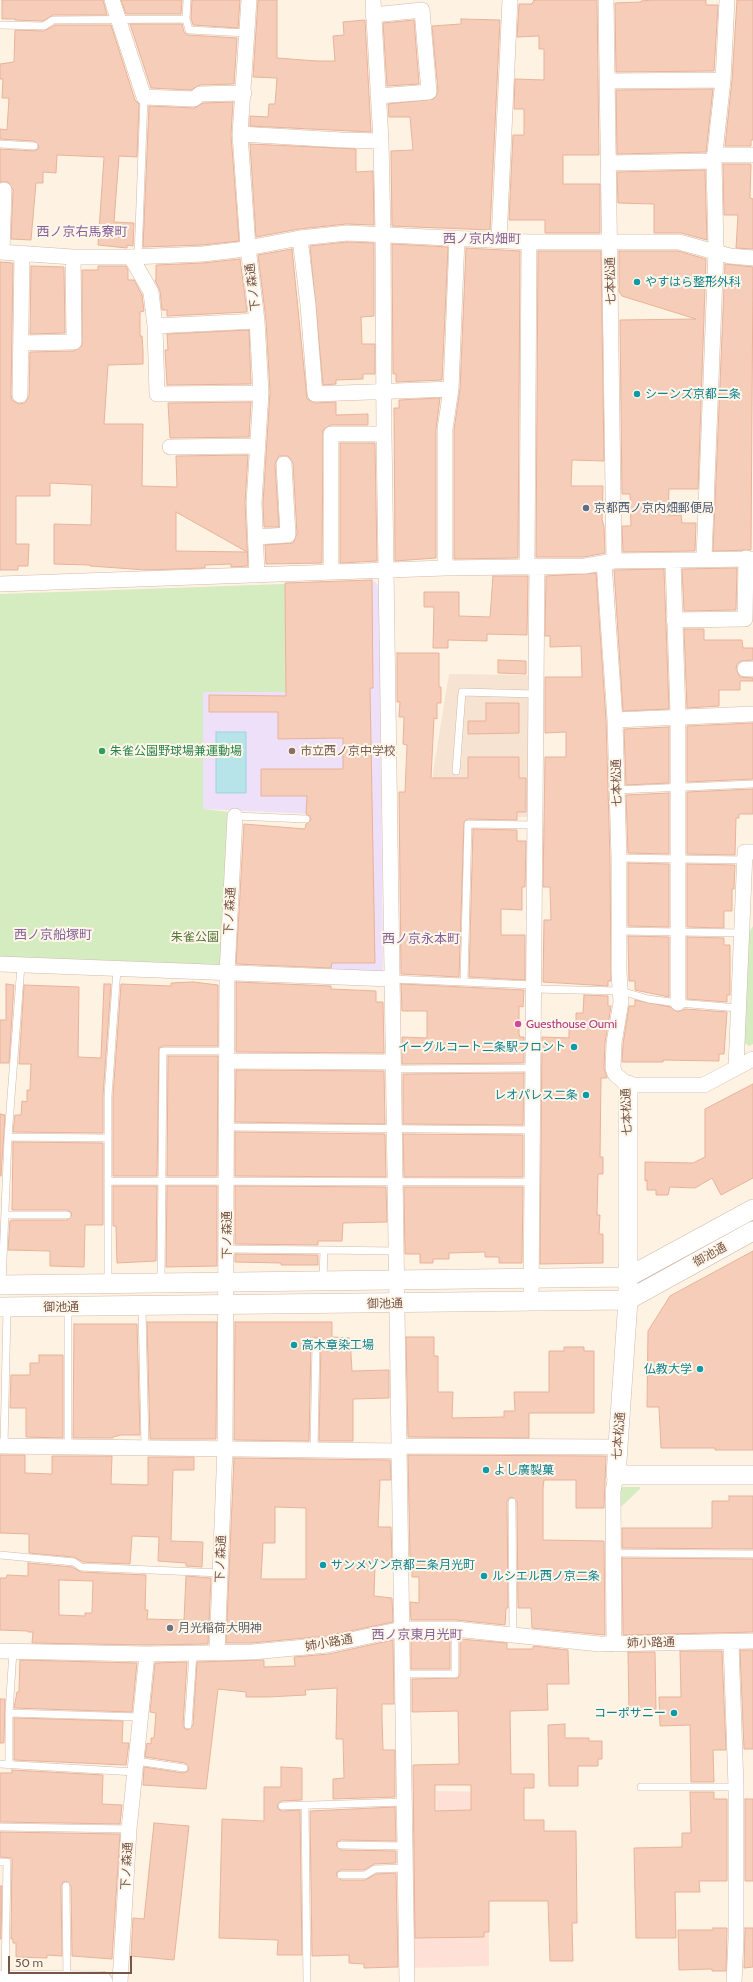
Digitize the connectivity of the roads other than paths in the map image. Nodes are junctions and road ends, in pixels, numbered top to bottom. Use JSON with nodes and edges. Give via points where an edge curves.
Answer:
{"nodes":[{"id":1,"x":112,"y":0,"type":"edge"},
{"id":2,"x":187,"y":0,"type":"edge"},
{"id":3,"x":249,"y":0,"type":"edge"},
{"id":4,"x":510,"y":0,"type":"edge"},
{"id":5,"x":606,"y":0,"type":"edge"},
{"id":6,"x":727,"y":0,"type":"edge"},
{"id":7,"x":373,"y":7,"type":"edge"},
{"id":8,"x":118,"y":18,"type":"junction"},
{"id":9,"x":186,"y":19,"type":"junction"},
{"id":10,"x":0,"y":25,"type":"edge"},
{"id":11,"x":247,"y":33,"type":"junction"},
{"id":12,"x":723,"y":80,"type":"junction"},
{"id":13,"x":608,"y":81,"type":"junction"},
{"id":14,"x":244,"y":93,"type":"junction"},
{"id":15,"x":378,"y":96,"type":"junction"},
{"id":16,"x":144,"y":97,"type":"junction"},
{"id":17,"x":240,"y":134,"type":"junction"},
{"id":18,"x":381,"y":141,"type":"junction"},
{"id":19,"x":0,"y":144,"type":"edge"},
{"id":20,"x":34,"y":146,"type":"dead end"},
{"id":21,"x":753,"y":155,"type":"edge"},
{"id":22,"x":714,"y":158,"type":"junction"},
{"id":23,"x":609,"y":163,"type":"junction"},
{"id":24,"x":4,"y":190,"type":"dead end"},
{"id":25,"x":383,"y":233,"type":"junction"},
{"id":26,"x":300,"y":238,"type":"junction"},
{"id":27,"x":457,"y":238,"type":"junction"},
{"id":28,"x":499,"y":240,"type":"junction"},
{"id":29,"x":529,"y":242,"type":"junction"},
{"id":30,"x":610,"y":242,"type":"junction"},
{"id":31,"x":248,"y":247,"type":"junction"},
{"id":32,"x":716,"y":251,"type":"junction"},
{"id":33,"x":1,"y":252,"type":"edge"},
{"id":34,"x":22,"y":253,"type":"junction"},
{"id":35,"x":73,"y":257,"type":"junction"},
{"id":36,"x":135,"y":257,"type":"junction"},
{"id":37,"x":753,"y":258,"type":"edge"},
{"id":38,"x":257,"y":321,"type":"junction"},
{"id":39,"x":155,"y":326,"type":"junction"},
{"id":40,"x":21,"y":343,"type":"junction"},
{"id":41,"x":451,"y":389,"type":"junction"},
{"id":42,"x":384,"y":392,"type":"junction"},
{"id":43,"x":261,"y":393,"type":"junction"},
{"id":44,"x":20,"y":395,"type":"dead end"},
{"id":45,"x":384,"y":434,"type":"junction"},
{"id":46,"x":258,"y":446,"type":"junction"},
{"id":47,"x":170,"y":447,"type":"dead end"},
{"id":48,"x":284,"y":464,"type":"dead end"},
{"id":49,"x":256,"y":537,"type":"junction"},
{"id":50,"x":749,"y":558,"type":"edge"},
{"id":51,"x":704,"y":559,"type":"junction"},
{"id":52,"x":673,"y":560,"type":"junction"},
{"id":53,"x":609,"y":562,"type":"junction"},
{"id":54,"x":532,"y":566,"type":"junction"},
{"id":55,"x":445,"y":568,"type":"junction"},
{"id":56,"x":386,"y":570,"type":"junction"},
{"id":57,"x":331,"y":572,"type":"junction"},
{"id":58,"x":257,"y":574,"type":"junction"},
{"id":59,"x":0,"y":584,"type":"edge"},
{"id":60,"x":674,"y":620,"type":"junction"},
{"id":61,"x":535,"y":694,"type":"junction"},
{"id":62,"x":753,"y":714,"type":"edge"},
{"id":63,"x":678,"y":716,"type":"junction"},
{"id":64,"x":615,"y":720,"type":"junction"},
{"id":65,"x":456,"y":771,"type":"dead end"},
{"id":66,"x":753,"y":784,"type":"edge"},
{"id":67,"x":678,"y":788,"type":"junction"},
{"id":68,"x":616,"y":790,"type":"junction"},
{"id":69,"x":235,"y":816,"type":"joint"},
{"id":70,"x":306,"y":819,"type":"dead end"},
{"id":71,"x":534,"y":825,"type":"junction"},
{"id":72,"x":749,"y":856,"type":"edge"},
{"id":73,"x":619,"y":858,"type":"junction"},
{"id":74,"x":678,"y":859,"type":"junction"},
{"id":75,"x":746,"y":923,"type":"edge"},
{"id":76,"x":619,"y":931,"type":"junction"},
{"id":77,"x":679,"y":933,"type":"junction"},
{"id":78,"x":0,"y":964,"type":"edge"},
{"id":79,"x":21,"y":965,"type":"junction"},
{"id":80,"x":117,"y":969,"type":"junction"},
{"id":81,"x":227,"y":973,"type":"junction"},
{"id":82,"x":392,"y":979,"type":"junction"},
{"id":83,"x":464,"y":982,"type":"junction"},
{"id":84,"x":534,"y":987,"type":"junction"},
{"id":85,"x":621,"y":991,"type":"junction"},
{"id":86,"x":678,"y":1004,"type":"junction"},
{"id":87,"x":739,"y":1008,"type":"junction"},
{"id":88,"x":227,"y":1056,"type":"junction"},
{"id":89,"x":753,"y":1059,"type":"edge"},
{"id":90,"x":394,"y":1066,"type":"junction"},
{"id":91,"x":533,"y":1068,"type":"junction"},
{"id":92,"x":736,"y":1068,"type":"junction"},
{"id":93,"x":628,"y":1085,"type":"junction"},
{"id":94,"x":227,"y":1127,"type":"junction"},
{"id":95,"x":394,"y":1128,"type":"junction"},
{"id":96,"x":532,"y":1130,"type":"junction"},
{"id":97,"x":8,"y":1137,"type":"junction"},
{"id":98,"x":108,"y":1138,"type":"junction"},
{"id":99,"x":109,"y":1181,"type":"junction"},
{"id":100,"x":162,"y":1181,"type":"junction"},
{"id":101,"x":395,"y":1181,"type":"junction"},
{"id":102,"x":227,"y":1182,"type":"junction"},
{"id":103,"x":532,"y":1182,"type":"junction"},
{"id":104,"x":3,"y":1191,"type":"edge"},
{"id":105,"x":753,"y":1209,"type":"edge"},
{"id":106,"x":5,"y":1215,"type":"junction"},
{"id":107,"x":68,"y":1216,"type":"dead end"},
{"id":108,"x":753,"y":1232,"type":"edge"},
{"id":109,"x":227,"y":1249,"type":"junction"},
{"id":110,"x":324,"y":1250,"type":"junction"},
{"id":111,"x":396,"y":1251,"type":"junction"},
{"id":112,"x":628,"y":1277,"type":"junction"},
{"id":113,"x":531,"y":1279,"type":"junction"},
{"id":114,"x":397,"y":1280,"type":"junction"},
{"id":115,"x":323,"y":1282,"type":"junction"},
{"id":116,"x":227,"y":1283,"type":"junction"},
{"id":117,"x":1,"y":1284,"type":"edge"},
{"id":118,"x":108,"y":1284,"type":"junction"},
{"id":119,"x":161,"y":1284,"type":"junction"},
{"id":120,"x":531,"y":1300,"type":"junction"},
{"id":121,"x":628,"y":1300,"type":"junction"},
{"id":122,"x":397,"y":1304,"type":"junction"},
{"id":123,"x":227,"y":1305,"type":"junction"},
{"id":124,"x":3,"y":1307,"type":"edge"},
{"id":125,"x":68,"y":1307,"type":"junction"},
{"id":126,"x":142,"y":1307,"type":"junction"},
{"id":127,"x":316,"y":1342,"type":"dead end"},
{"id":128,"x":2,"y":1446,"type":"edge"},
{"id":129,"x":68,"y":1446,"type":"junction"},
{"id":130,"x":619,"y":1447,"type":"junction"},
{"id":131,"x":145,"y":1448,"type":"junction"},
{"id":132,"x":225,"y":1448,"type":"junction"},
{"id":133,"x":399,"y":1448,"type":"junction"},
{"id":134,"x":314,"y":1450,"type":"junction"},
{"id":135,"x":616,"y":1475,"type":"junction"},
{"id":136,"x":753,"y":1475,"type":"edge"},
{"id":137,"x":512,"y":1502,"type":"dead end"},
{"id":138,"x":613,"y":1553,"type":"junction"},
{"id":139,"x":753,"y":1554,"type":"edge"},
{"id":140,"x":0,"y":1555,"type":"edge"},
{"id":141,"x":221,"y":1573,"type":"junction"},
{"id":142,"x":402,"y":1628,"type":"junction"},
{"id":143,"x":455,"y":1629,"type":"junction"},
{"id":144,"x":513,"y":1634,"type":"junction"},
{"id":145,"x":753,"y":1641,"type":"edge"},
{"id":146,"x":732,"y":1642,"type":"junction"},
{"id":147,"x":614,"y":1644,"type":"junction"},
{"id":148,"x":6,"y":1651,"type":"edge"},
{"id":149,"x":217,"y":1653,"type":"junction"},
{"id":150,"x":147,"y":1654,"type":"junction"},
{"id":151,"x":193,"y":1654,"type":"junction"},
{"id":152,"x":402,"y":1674,"type":"junction"},
{"id":153,"x":9,"y":1714,"type":"junction"},
{"id":154,"x":140,"y":1717,"type":"junction"},
{"id":155,"x":188,"y":1725,"type":"dead end"},
{"id":156,"x":0,"y":1764,"type":"edge"},
{"id":157,"x":9,"y":1765,"type":"junction"},
{"id":158,"x":136,"y":1766,"type":"junction"},
{"id":159,"x":184,"y":1768,"type":"dead end"},
{"id":160,"x":641,"y":1787,"type":"dead end"},
{"id":161,"x":736,"y":1788,"type":"junction"},
{"id":162,"x":404,"y":1802,"type":"junction"},
{"id":163,"x":305,"y":1805,"type":"junction"},
{"id":164,"x":282,"y":1806,"type":"dead end"},
{"id":165,"x":0,"y":1827,"type":"edge"},
{"id":166,"x":129,"y":1829,"type":"junction"},
{"id":167,"x":340,"y":1846,"type":"dead end"},
{"id":168,"x":405,"y":1846,"type":"junction"},
{"id":169,"x":0,"y":1862,"type":"edge"},
{"id":170,"x":405,"y":1868,"type":"junction"},
{"id":171,"x":340,"y":1875,"type":"dead end"},
{"id":172,"x":66,"y":1886,"type":"dead end"},
{"id":173,"x":3,"y":1981,"type":"edge"},
{"id":174,"x":67,"y":1981,"type":"edge"},
{"id":175,"x":102,"y":1982,"type":"edge"},
{"id":176,"x":120,"y":1982,"type":"edge"},
{"id":177,"x":307,"y":1982,"type":"edge"},
{"id":178,"x":407,"y":1982,"type":"edge"},
{"id":179,"x":734,"y":1982,"type":"edge"}],
"edges":[{"from":1,"to":8,"type":"street"},
{"from":2,"to":9,"type":"lane"},
{"from":3,"to":11,"type":"street","name":"下ノ森通"},
{"from":4,"to":28,"type":"street"},
{"from":5,"to":13,"type":"street","name":"七本松通"},
{"from":6,"to":12,"type":"street"},
{"from":7,"to":15,"type":"street"},
{"from":7,"to":15,"type":"street","via":[[422,10],[428,92]]},
{"from":8,"to":9,"type":"lane"},
{"from":8,"to":10,"type":"lane","via":[[53,20],[44,26]]},
{"from":8,"to":16,"type":"street"},
{"from":9,"to":11,"type":"lane","via":[[189,30]]},
{"from":11,"to":14,"type":"street","name":"下ノ森通"},
{"from":12,"to":13,"type":"street"},
{"from":12,"to":22,"type":"street"},
{"from":13,"to":23,"type":"street","name":"七本松通"},
{"from":14,"to":16,"type":"street","via":[[200,94],[194,98]]},
{"from":14,"to":17,"type":"street","name":"下ノ森通"},
{"from":15,"to":18,"type":"street"},
{"from":16,"to":36,"type":"lane"},
{"from":17,"to":18,"type":"street"},
{"from":17,"to":31,"type":"street","name":"下ノ森通"},
{"from":18,"to":25,"type":"street"},
{"from":19,"to":20,"type":"lane"},
{"from":21,"to":22,"type":"street"},
{"from":22,"to":23,"type":"street"},
{"from":22,"to":32,"type":"street"},
{"from":23,"to":30,"type":"street","name":"七本松通"},
{"from":24,"to":33,"type":"street"},
{"from":25,"to":26,"type":"street","via":[[347,233]]},
{"from":25,"to":27,"type":"street"},
{"from":25,"to":42,"type":"street"},
{"from":26,"to":31,"type":"street"},
{"from":26,"to":42,"type":"street","via":[[315,394]]},
{"from":27,"to":28,"type":"street"},
{"from":27,"to":41,"type":"street"},
{"from":28,"to":29,"type":"street"},
{"from":29,"to":30,"type":"street"},
{"from":29,"to":54,"type":"street"},
{"from":30,"to":32,"type":"street","via":[[679,242]]},
{"from":30,"to":53,"type":"street","name":"七本松通"},
{"from":31,"to":36,"type":"street","via":[[203,254]]},
{"from":31,"to":38,"type":"street","name":"下ノ森通"},
{"from":32,"to":37,"type":"street","via":[[730,256]]},
{"from":32,"to":51,"type":"street"},
{"from":33,"to":34,"type":"street"},
{"from":34,"to":35,"type":"street"},
{"from":34,"to":40,"type":"street"},
{"from":35,"to":36,"type":"street"},
{"from":35,"to":40,"type":"street","via":[[74,342]]},
{"from":36,"to":39,"type":"street","via":[[151,292]]},
{"from":38,"to":39,"type":"street"},
{"from":38,"to":43,"type":"street","name":"下ノ森通"},
{"from":39,"to":43,"type":"street","via":[[157,394]]},
{"from":40,"to":44,"type":"street"},
{"from":41,"to":42,"type":"street"},
{"from":41,"to":55,"type":"street","via":[[445,428]]},
{"from":42,"to":45,"type":"street"},
{"from":43,"to":46,"type":"street","name":"下ノ森通"},
{"from":45,"to":56,"type":"street"},
{"from":45,"to":57,"type":"street","via":[[332,434]]},
{"from":46,"to":47,"type":"street"},
{"from":46,"to":49,"type":"street","name":"下ノ森通","via":[[254,503]]},
{"from":48,"to":49,"type":"street","via":[[288,535]]},
{"from":49,"to":58,"type":"street","name":"下ノ森通"},
{"from":50,"to":51,"type":"street"},
{"from":50,"to":60,"type":"street","via":[[745,618]]},
{"from":51,"to":52,"type":"street"},
{"from":52,"to":53,"type":"street"},
{"from":52,"to":60,"type":"street"},
{"from":53,"to":54,"type":"street","via":[[585,566]]},
{"from":53,"to":64,"type":"street","name":"七本松通"},
{"from":54,"to":55,"type":"street"},
{"from":54,"to":61,"type":"street"},
{"from":55,"to":56,"type":"street"},
{"from":56,"to":57,"type":"street"},
{"from":56,"to":82,"type":"street"},
{"from":57,"to":58,"type":"street"},
{"from":58,"to":59,"type":"street"},
{"from":60,"to":63,"type":"street"},
{"from":61,"to":65,"type":"lane","via":[[462,692]]},
{"from":61,"to":71,"type":"street"},
{"from":62,"to":63,"type":"street"},
{"from":63,"to":64,"type":"street"},
{"from":63,"to":67,"type":"street"},
{"from":64,"to":68,"type":"street","name":"七本松通"},
{"from":66,"to":67,"type":"lane"},
{"from":67,"to":68,"type":"lane"},
{"from":67,"to":74,"type":"street"},
{"from":68,"to":73,"type":"street","name":"七本松通"},
{"from":69,"to":70,"type":"lane"},
{"from":69,"to":81,"type":"street","name":"下ノ森通"},
{"from":71,"to":83,"type":"lane","via":[[468,824]]},
{"from":71,"to":84,"type":"street"},
{"from":72,"to":74,"type":"lane"},
{"from":72,"to":75,"type":"street"},
{"from":73,"to":74,"type":"lane"},
{"from":73,"to":76,"type":"street","name":"七本松通"},
{"from":74,"to":77,"type":"street"},
{"from":75,"to":77,"type":"lane"},
{"from":75,"to":87,"type":"street"},
{"from":76,"to":77,"type":"lane"},
{"from":76,"to":85,"type":"street","name":"七本松通"},
{"from":77,"to":86,"type":"street"},
{"from":78,"to":79,"type":"street"},
{"from":79,"to":80,"type":"street"},
{"from":79,"to":97,"type":"lane"},
{"from":80,"to":81,"type":"street"},
{"from":80,"to":98,"type":"lane","via":[[108,1096]]},
{"from":81,"to":82,"type":"street"},
{"from":81,"to":88,"type":"street","name":"下ノ森通"},
{"from":82,"to":83,"type":"lane"},
{"from":82,"to":90,"type":"street"},
{"from":83,"to":84,"type":"lane"},
{"from":84,"to":85,"type":"lane"},
{"from":84,"to":91,"type":"street"},
{"from":85,"to":86,"type":"lane"},
{"from":85,"to":93,"type":"street","name":"七本松通","via":[[613,1068],[615,1074]]},
{"from":86,"to":87,"type":"lane"},
{"from":87,"to":92,"type":"street"},
{"from":88,"to":90,"type":"street"},
{"from":88,"to":94,"type":"street","name":"下ノ森通"},
{"from":88,"to":100,"type":"lane","via":[[163,1051]]},
{"from":89,"to":92,"type":"street"},
{"from":90,"to":91,"type":"lane"},
{"from":90,"to":95,"type":"street"},
{"from":91,"to":96,"type":"street"},
{"from":92,"to":93,"type":"street","via":[[704,1085]]},
{"from":93,"to":112,"type":"street","name":"七本松通"},
{"from":94,"to":95,"type":"lane"},
{"from":94,"to":102,"type":"street","name":"下ノ森通"},
{"from":95,"to":96,"type":"lane"},
{"from":95,"to":101,"type":"street"},
{"from":96,"to":103,"type":"street"},
{"from":97,"to":98,"type":"lane"},
{"from":97,"to":104,"type":"lane"},
{"from":98,"to":99,"type":"lane"},
{"from":99,"to":100,"type":"lane"},
{"from":99,"to":118,"type":"lane"},
{"from":100,"to":102,"type":"lane"},
{"from":100,"to":119,"type":"lane"},
{"from":101,"to":102,"type":"lane"},
{"from":101,"to":103,"type":"lane"},
{"from":101,"to":111,"type":"street"},
{"from":102,"to":109,"type":"street","name":"下ノ森通"},
{"from":103,"to":113,"type":"street"},
{"from":104,"to":106,"type":"lane"},
{"from":105,"to":112,"type":"street","name":"御池通"},
{"from":106,"to":107,"type":"lane"},
{"from":106,"to":117,"type":"lane"},
{"from":108,"to":121,"type":"street","name":"御池通"},
{"from":109,"to":110,"type":"lane"},
{"from":109,"to":116,"type":"street","name":"下ノ森通"},
{"from":110,"to":111,"type":"lane"},
{"from":110,"to":115,"type":"lane"},
{"from":111,"to":114,"type":"street"},
{"from":112,"to":113,"type":"street","name":"御池通"},
{"from":112,"to":121,"type":"street","name":"七本松通"},
{"from":113,"to":114,"type":"street","name":"御池通"},
{"from":113,"to":120,"type":"street"},
{"from":114,"to":115,"type":"street","name":"御池通"},
{"from":114,"to":122,"type":"street"},
{"from":115,"to":116,"type":"street","name":"御池通"},
{"from":116,"to":119,"type":"street","name":"御池通"},
{"from":116,"to":123,"type":"street","name":"下ノ森通"},
{"from":117,"to":118,"type":"street","name":"御池通"},
{"from":118,"to":119,"type":"street","name":"御池通"},
{"from":120,"to":121,"type":"street","name":"御池通"},
{"from":120,"to":122,"type":"street","name":"御池通"},
{"from":121,"to":130,"type":"street","name":"七本松通"},
{"from":122,"to":123,"type":"street","name":"御池通"},
{"from":122,"to":133,"type":"street"},
{"from":123,"to":126,"type":"street","name":"御池通"},
{"from":123,"to":132,"type":"street","name":"下ノ森通"},
{"from":124,"to":125,"type":"street","name":"御池通"},
{"from":124,"to":128,"type":"lane"},
{"from":125,"to":126,"type":"street","name":"御池通"},
{"from":125,"to":129,"type":"lane"},
{"from":126,"to":131,"type":"lane"},
{"from":127,"to":134,"type":"lane"},
{"from":128,"to":129,"type":"street"},
{"from":129,"to":131,"type":"street"},
{"from":130,"to":133,"type":"street"},
{"from":130,"to":135,"type":"street","name":"七本松通"},
{"from":131,"to":132,"type":"street"},
{"from":132,"to":134,"type":"street"},
{"from":132,"to":141,"type":"street","name":"下ノ森通"},
{"from":133,"to":134,"type":"street"},
{"from":133,"to":142,"type":"street"},
{"from":135,"to":136,"type":"street"},
{"from":135,"to":138,"type":"street","name":"七本松通","via":[[613,1491]]},
{"from":137,"to":144,"type":"lane"},
{"from":138,"to":139,"type":"lane"},
{"from":138,"to":147,"type":"street","name":"七本松通"},
{"from":140,"to":141,"type":"lane","via":[[74,1562],[82,1567]]},
{"from":141,"to":149,"type":"street","name":"下ノ森通"},
{"from":142,"to":143,"type":"street","name":"姉小路通"},
{"from":142,"to":149,"type":"street","name":"姉小路通","via":[[327,1645]]},
{"from":142,"to":152,"type":"street"},
{"from":143,"to":144,"type":"street","name":"姉小路通"},
{"from":143,"to":152,"type":"lane","via":[[456,1674]]},
{"from":144,"to":147,"type":"street","name":"姉小路通","via":[[570,1642]]},
{"from":145,"to":146,"type":"street","name":"姉小路通"},
{"from":146,"to":147,"type":"street","name":"姉小路通"},
{"from":146,"to":161,"type":"street"},
{"from":148,"to":150,"type":"street","name":"姉小路通"},
{"from":148,"to":153,"type":"lane"},
{"from":149,"to":151,"type":"street","name":"姉小路通"},
{"from":150,"to":151,"type":"street","name":"姉小路通"},
{"from":150,"to":154,"type":"street","name":"下ノ森通"},
{"from":151,"to":155,"type":"lane"},
{"from":152,"to":162,"type":"street"},
{"from":153,"to":154,"type":"lane"},
{"from":153,"to":157,"type":"lane"},
{"from":154,"to":158,"type":"street","name":"下ノ森通"},
{"from":156,"to":157,"type":"lane"},
{"from":157,"to":158,"type":"lane"},
{"from":158,"to":159,"type":"lane"},
{"from":158,"to":166,"type":"street","name":"下ノ森通"},
{"from":160,"to":161,"type":"lane"},
{"from":161,"to":179,"type":"street"},
{"from":162,"to":163,"type":"lane"},
{"from":162,"to":168,"type":"street"},
{"from":163,"to":164,"type":"lane"},
{"from":163,"to":177,"type":"lane"},
{"from":165,"to":166,"type":"lane"},
{"from":166,"to":176,"type":"street","name":"下ノ森通"},
{"from":167,"to":168,"type":"lane"},
{"from":168,"to":170,"type":"street"},
{"from":169,"to":173,"type":"lane","via":[[7,1862]]},
{"from":170,"to":171,"type":"lane","via":[[375,1869],[364,1875]]},
{"from":170,"to":178,"type":"street"},
{"from":172,"to":174,"type":"lane"},
{"from":173,"to":174,"type":"main road"},
{"from":174,"to":175,"type":"main road"}]}
